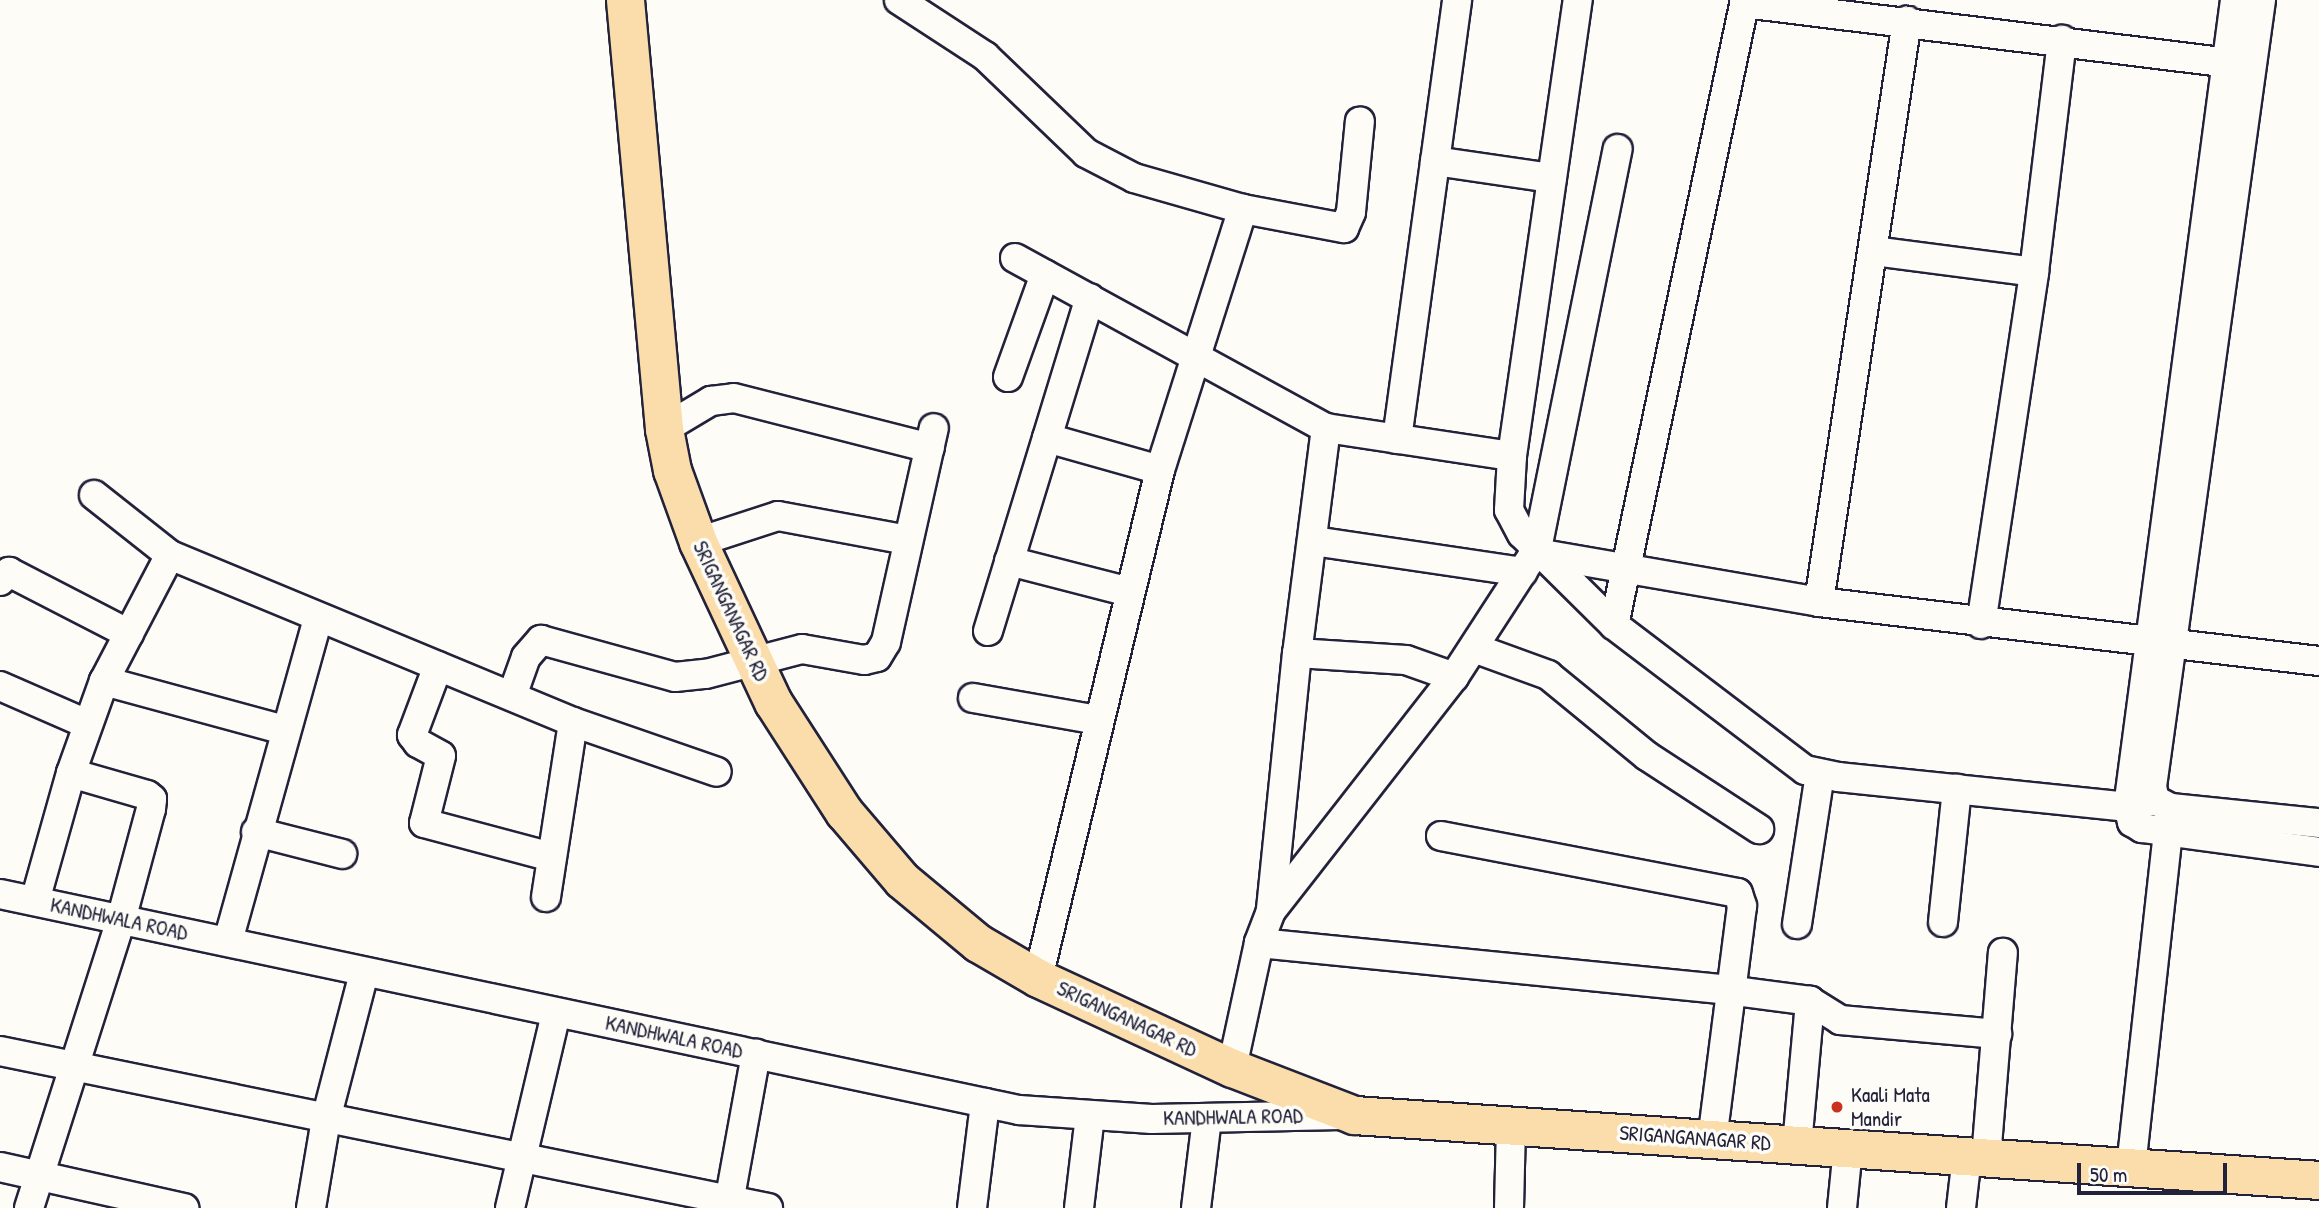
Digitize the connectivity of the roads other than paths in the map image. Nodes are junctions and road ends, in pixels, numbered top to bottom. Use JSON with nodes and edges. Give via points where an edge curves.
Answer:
{"nodes":[{"id":1,"x":625,"y":0,"type":"edge"},
{"id":2,"x":899,"y":0,"type":"edge"},
{"id":3,"x":1457,"y":0,"type":"edge"},
{"id":4,"x":1578,"y":0,"type":"edge"},
{"id":5,"x":2235,"y":0,"type":"edge"},
{"id":6,"x":2261,"y":0,"type":"edge"},
{"id":7,"x":1744,"y":2,"type":"edge"},
{"id":8,"x":1907,"y":21,"type":"junction"},
{"id":9,"x":2062,"y":40,"type":"junction"},
{"id":10,"x":2240,"y":65,"type":"junction"},
{"id":11,"x":1360,"y":121,"type":"dead end"},
{"id":12,"x":1618,"y":149,"type":"dead end"},
{"id":13,"x":1435,"y":161,"type":"junction"},
{"id":14,"x":1552,"y":178,"type":"junction"},
{"id":15,"x":1243,"y":209,"type":"junction"},
{"id":16,"x":1873,"y":251,"type":"junction"},
{"id":17,"x":1015,"y":258,"type":"dead end"},
{"id":18,"x":2034,"y":272,"type":"junction"},
{"id":19,"x":1045,"y":274,"type":"junction"},
{"id":20,"x":1090,"y":298,"type":"junction"},
{"id":21,"x":1194,"y":357,"type":"junction"},
{"id":22,"x":1008,"y":377,"type":"dead end"},
{"id":23,"x":1326,"y":428,"type":"junction"},
{"id":24,"x":664,"y":429,"type":"junction"},
{"id":25,"x":1047,"y":438,"type":"junction"},
{"id":26,"x":1397,"y":439,"type":"junction"},
{"id":27,"x":1512,"y":456,"type":"junction"},
{"id":28,"x":1160,"y":470,"type":"junction"},
{"id":29,"x":94,"y":495,"type":"dead end"},
{"id":30,"x":907,"y":540,"type":"junction"},
{"id":31,"x":1313,"y":541,"type":"junction"},
{"id":32,"x":698,"y":542,"type":"junction"},
{"id":33,"x":170,"y":555,"type":"junction"},
{"id":34,"x":1534,"y":559,"type":"junction"},
{"id":35,"x":1009,"y":561,"type":"junction"},
{"id":36,"x":1627,"y":568,"type":"junction"},
{"id":37,"x":3,"y":573,"type":"edge"},
{"id":38,"x":1130,"y":592,"type":"junction"},
{"id":39,"x":1819,"y":603,"type":"junction"},
{"id":40,"x":318,"y":618,"type":"junction"},
{"id":41,"x":1982,"y":624,"type":"junction"},
{"id":42,"x":1614,"y":625,"type":"junction"},
{"id":43,"x":988,"y":632,"type":"dead end"},
{"id":44,"x":129,"y":634,"type":"junction"},
{"id":45,"x":2163,"y":640,"type":"junction"},
{"id":46,"x":1474,"y":648,"type":"junction"},
{"id":47,"x":1297,"y":653,"type":"junction"},
{"id":48,"x":2319,"y":661,"type":"edge"},
{"id":49,"x":752,"y":662,"type":"junction"},
{"id":50,"x":438,"y":666,"type":"junction"},
{"id":51,"x":1454,"y":677,"type":"junction"},
{"id":52,"x":104,"y":681,"type":"junction"},
{"id":53,"x":0,"y":687,"type":"edge"},
{"id":54,"x":512,"y":696,"type":"junction"},
{"id":55,"x":973,"y":698,"type":"dead end"},
{"id":56,"x":1098,"y":720,"type":"junction"},
{"id":57,"x":573,"y":722,"type":"junction"},
{"id":58,"x":87,"y":724,"type":"junction"},
{"id":59,"x":284,"y":730,"type":"junction"},
{"id":60,"x":717,"y":772,"type":"dead end"},
{"id":61,"x":71,"y":773,"type":"junction"},
{"id":62,"x":1820,"y":774,"type":"junction"},
{"id":63,"x":1957,"y":789,"type":"junction"},
{"id":64,"x":2128,"y":807,"type":"junction"},
{"id":65,"x":2165,"y":813,"type":"junction"},
{"id":66,"x":2316,"y":823,"type":"edge"},
{"id":67,"x":1759,"y":828,"type":"dead end"},
{"id":68,"x":256,"y":832,"type":"junction"},
{"id":69,"x":1441,"y":836,"type":"dead end"},
{"id":70,"x":2314,"y":851,"type":"edge"},
{"id":71,"x":342,"y":854,"type":"dead end"},
{"id":72,"x":552,"y":857,"type":"junction"},
{"id":73,"x":0,"y":894,"type":"edge"},
{"id":74,"x":546,"y":897,"type":"dead end"},
{"id":75,"x":35,"y":901,"type":"junction"},
{"id":76,"x":1272,"y":911,"type":"junction"},
{"id":77,"x":121,"y":920,"type":"junction"},
{"id":78,"x":1943,"y":922,"type":"dead end"},
{"id":79,"x":1797,"y":923,"type":"dead end"},
{"id":80,"x":228,"y":941,"type":"junction"},
{"id":81,"x":1259,"y":943,"type":"junction"},
{"id":82,"x":2003,"y":953,"type":"dead end"},
{"id":83,"x":364,"y":972,"type":"junction"},
{"id":84,"x":1038,"y":978,"type":"junction"},
{"id":85,"x":1728,"y":990,"type":"junction"},
{"id":86,"x":1810,"y":1001,"type":"junction"},
{"id":87,"x":556,"y":1013,"type":"junction"},
{"id":88,"x":1997,"y":1034,"type":"junction"},
{"id":89,"x":0,"y":1051,"type":"edge"},
{"id":90,"x":756,"y":1054,"type":"junction"},
{"id":91,"x":75,"y":1064,"type":"junction"},
{"id":92,"x":1232,"y":1068,"type":"junction"},
{"id":93,"x":985,"y":1103,"type":"junction"},
{"id":94,"x":1354,"y":1115,"type":"junction"},
{"id":95,"x":1090,"y":1116,"type":"junction"},
{"id":96,"x":1207,"y":1118,"type":"junction"},
{"id":97,"x":326,"y":1119,"type":"junction"},
{"id":98,"x":1511,"y":1126,"type":"junction"},
{"id":99,"x":1712,"y":1140,"type":"junction"},
{"id":100,"x":1797,"y":1145,"type":"junction"},
{"id":101,"x":1848,"y":1148,"type":"junction"},
{"id":102,"x":1977,"y":1157,"type":"junction"},
{"id":103,"x":521,"y":1160,"type":"junction"},
{"id":104,"x":0,"y":1167,"type":"edge"},
{"id":105,"x":2131,"y":1167,"type":"junction"},
{"id":106,"x":40,"y":1175,"type":"junction"},
{"id":107,"x":2319,"y":1180,"type":"edge"},
{"id":108,"x":728,"y":1204,"type":"edge"},
{"id":109,"x":176,"y":1207,"type":"edge"},
{"id":110,"x":29,"y":1208,"type":"edge"},
{"id":111,"x":311,"y":1208,"type":"edge"},
{"id":112,"x":510,"y":1208,"type":"edge"},
{"id":113,"x":768,"y":1208,"type":"edge"},
{"id":114,"x":972,"y":1208,"type":"edge"},
{"id":115,"x":1079,"y":1208,"type":"edge"},
{"id":116,"x":1196,"y":1208,"type":"edge"},
{"id":117,"x":1509,"y":1208,"type":"edge"},
{"id":118,"x":1842,"y":1208,"type":"edge"},
{"id":119,"x":1961,"y":1208,"type":"edge"}],
"edges":[{"from":1,"to":24,"type":"main road","name":"SRIGANGANAGAR RD"},
{"from":2,"to":15,"type":"street","via":[[985,56],[1086,153],[1134,178]]},
{"from":3,"to":13,"type":"street"},
{"from":4,"to":14,"type":"street"},
{"from":5,"to":10,"type":"street"},
{"from":6,"to":10,"type":"street"},
{"from":7,"to":8,"type":"street"},
{"from":7,"to":36,"type":"street"},
{"from":8,"to":9,"type":"street"},
{"from":8,"to":16,"type":"street"},
{"from":9,"to":10,"type":"street"},
{"from":9,"to":18,"type":"street"},
{"from":10,"to":45,"type":"street"},
{"from":11,"to":15,"type":"street","via":[[1350,212],[1344,228]]},
{"from":12,"to":34,"type":"street"},
{"from":13,"to":14,"type":"street"},
{"from":13,"to":26,"type":"street"},
{"from":14,"to":27,"type":"street"},
{"from":15,"to":21,"type":"street","via":[[1221,290]]},
{"from":16,"to":18,"type":"street"},
{"from":16,"to":39,"type":"street"},
{"from":17,"to":19,"type":"street"},
{"from":18,"to":41,"type":"street"},
{"from":19,"to":20,"type":"street"},
{"from":19,"to":22,"type":"street"},
{"from":20,"to":21,"type":"street"},
{"from":20,"to":25,"type":"street"},
{"from":21,"to":23,"type":"street"},
{"from":21,"to":28,"type":"street"},
{"from":23,"to":26,"type":"street"},
{"from":23,"to":31,"type":"street"},
{"from":24,"to":30,"type":"street","via":[[711,401],[734,398],[932,438]]},
{"from":24,"to":32,"type":"main road","name":"SRIGANGANAGAR RD","via":[[672,470]]},
{"from":25,"to":28,"type":"street"},
{"from":25,"to":35,"type":"street"},
{"from":26,"to":27,"type":"street"},
{"from":27,"to":34,"type":"street","via":[[1509,510]]},
{"from":28,"to":38,"type":"street"},
{"from":29,"to":33,"type":"street"},
{"from":30,"to":32,"type":"street","via":[[778,516]]},
{"from":30,"to":49,"type":"street","via":[[886,642],[877,657],[864,660],[802,649]]},
{"from":31,"to":34,"type":"street"},
{"from":31,"to":47,"type":"street"},
{"from":32,"to":49,"type":"main road","name":"SRIGANGANAGAR RD"},
{"from":33,"to":40,"type":"street"},
{"from":33,"to":44,"type":"street"},
{"from":34,"to":36,"type":"street"},
{"from":34,"to":42,"type":"street"},
{"from":34,"to":46,"type":"street"},
{"from":35,"to":38,"type":"street"},
{"from":35,"to":43,"type":"street"},
{"from":36,"to":39,"type":"street"},
{"from":36,"to":42,"type":"street"},
{"from":37,"to":44,"type":"street"},
{"from":38,"to":56,"type":"street"},
{"from":39,"to":41,"type":"street"},
{"from":40,"to":50,"type":"street"},
{"from":40,"to":59,"type":"street"},
{"from":41,"to":45,"type":"street"},
{"from":42,"to":62,"type":"street","via":[[1791,762]]},
{"from":44,"to":52,"type":"street"},
{"from":45,"to":48,"type":"street"},
{"from":45,"to":64,"type":"street"},
{"from":45,"to":65,"type":"street","via":[[2152,778]]},
{"from":46,"to":51,"type":"street"},
{"from":46,"to":67,"type":"street","via":[[1548,675],[1647,756]]},
{"from":47,"to":51,"type":"street","via":[[1406,660]]},
{"from":47,"to":76,"type":"street"},
{"from":49,"to":54,"type":"street","via":[[675,677],[541,640],[526,657]]},
{"from":49,"to":84,"type":"main road","name":"SRIGANGANAGAR RD","via":[[780,713],[872,849],[934,910],[978,943]]},
{"from":50,"to":54,"type":"street"},
{"from":50,"to":72,"type":"street","via":[[412,735],[440,756],[424,823]]},
{"from":51,"to":76,"type":"street"},
{"from":52,"to":58,"type":"street"},
{"from":52,"to":59,"type":"street"},
{"from":53,"to":58,"type":"street"},
{"from":54,"to":57,"type":"street"},
{"from":55,"to":56,"type":"street"},
{"from":56,"to":84,"type":"street"},
{"from":57,"to":60,"type":"street"},
{"from":57,"to":72,"type":"street"},
{"from":58,"to":61,"type":"street"},
{"from":59,"to":68,"type":"street"},
{"from":61,"to":75,"type":"street"},
{"from":61,"to":77,"type":"street","via":[[152,799]]},
{"from":62,"to":63,"type":"street"},
{"from":62,"to":79,"type":"street"},
{"from":63,"to":64,"type":"street"},
{"from":63,"to":78,"type":"street"},
{"from":64,"to":65,"type":"street"},
{"from":65,"to":66,"type":"street"},
{"from":65,"to":70,"type":"street"},
{"from":65,"to":105,"type":"street"},
{"from":66,"to":70,"type":"street"},
{"from":68,"to":71,"type":"street"},
{"from":68,"to":80,"type":"street"},
{"from":69,"to":85,"type":"street","via":[[1738,892],[1742,906]]},
{"from":72,"to":74,"type":"street"},
{"from":73,"to":75,"type":"street","name":"KANDHWALA ROAD"},
{"from":75,"to":77,"type":"street","name":"KANDHWALA ROAD"},
{"from":76,"to":81,"type":"street"},
{"from":77,"to":80,"type":"street","name":"KANDHWALA ROAD"},
{"from":77,"to":91,"type":"street"},
{"from":80,"to":83,"type":"street","name":"KANDHWALA ROAD"},
{"from":81,"to":85,"type":"street"},
{"from":81,"to":92,"type":"street"},
{"from":82,"to":88,"type":"street"},
{"from":83,"to":87,"type":"street","name":"KANDHWALA ROAD"},
{"from":83,"to":97,"type":"street"},
{"from":84,"to":92,"type":"main road","name":"SRIGANGANAGAR RD"},
{"from":85,"to":86,"type":"street"},
{"from":85,"to":99,"type":"street"},
{"from":86,"to":88,"type":"street","via":[[1840,1020]]},
{"from":86,"to":100,"type":"street"},
{"from":87,"to":90,"type":"street","name":"KANDHWALA ROAD"},
{"from":87,"to":103,"type":"street"},
{"from":88,"to":102,"type":"street"},
{"from":89,"to":91,"type":"street"},
{"from":90,"to":93,"type":"street","name":"KANDHWALA ROAD"},
{"from":90,"to":108,"type":"street"},
{"from":91,"to":97,"type":"street"},
{"from":91,"to":106,"type":"street"},
{"from":92,"to":94,"type":"main road","name":"SRIGANGANAGAR RD"},
{"from":93,"to":95,"type":"street","name":"KANDHWALA ROAD"},
{"from":93,"to":114,"type":"street"},
{"from":94,"to":96,"type":"street","name":"KANDHWALA ROAD"},
{"from":94,"to":98,"type":"main road","name":"SRIGANGANAGAR RD"},
{"from":95,"to":96,"type":"street","name":"KANDHWALA ROAD"},
{"from":95,"to":115,"type":"street"},
{"from":96,"to":116,"type":"street"},
{"from":97,"to":103,"type":"street"},
{"from":97,"to":111,"type":"street"},
{"from":98,"to":99,"type":"main road","name":"SRIGANGANAGAR RD"},
{"from":98,"to":117,"type":"street"},
{"from":99,"to":100,"type":"main road","name":"SRIGANGANAGAR RD"},
{"from":100,"to":101,"type":"main road","name":"SRIGANGANAGAR RD"},
{"from":101,"to":102,"type":"main road","name":"SRIGANGANAGAR RD"},
{"from":101,"to":118,"type":"street"},
{"from":102,"to":105,"type":"main road","name":"SRIGANGANAGAR RD"},
{"from":102,"to":119,"type":"street"},
{"from":103,"to":108,"type":"street"},
{"from":103,"to":112,"type":"street"},
{"from":104,"to":106,"type":"street"},
{"from":105,"to":107,"type":"main road","name":"SRIGANGANAGAR RD"},
{"from":106,"to":109,"type":"street"},
{"from":106,"to":110,"type":"street"},
{"from":108,"to":113,"type":"street"}]}
